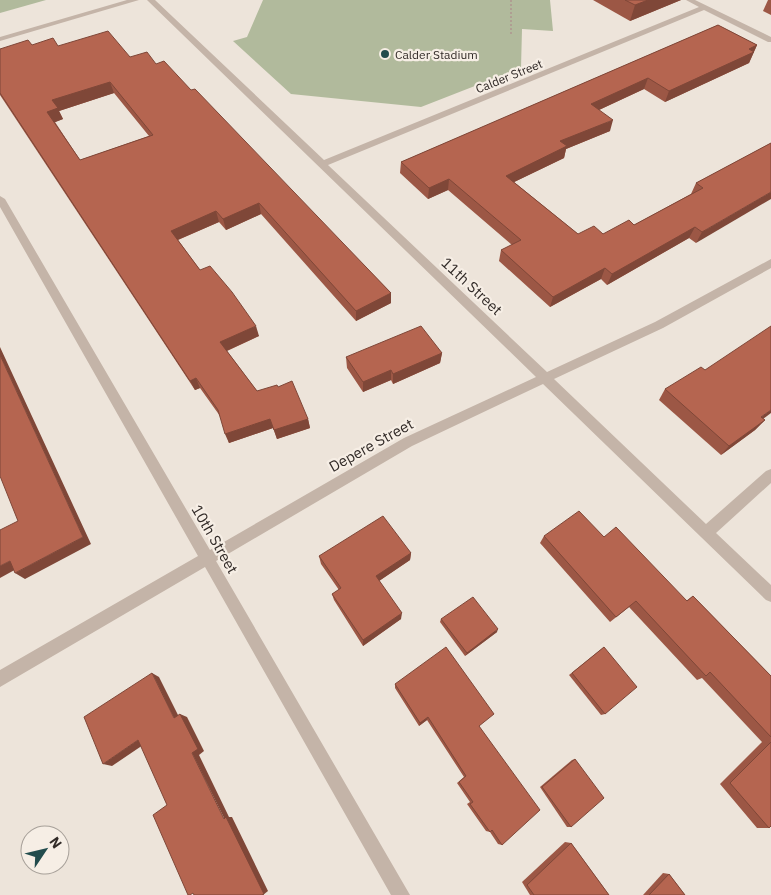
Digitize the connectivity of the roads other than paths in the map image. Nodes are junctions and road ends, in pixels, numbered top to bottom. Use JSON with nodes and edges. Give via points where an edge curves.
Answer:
{"nodes":[{"id":1,"x":135,"y":0,"type":"edge"},
{"id":2,"x":152,"y":0,"type":"edge"},
{"id":3,"x":690,"y":0,"type":"edge"},
{"id":4,"x":705,"y":7,"type":"junction"},
{"id":5,"x":0,"y":39,"type":"edge"},
{"id":6,"x":771,"y":40,"type":"edge"},
{"id":7,"x":322,"y":164,"type":"junction"},
{"id":8,"x":0,"y":199,"type":"edge"},
{"id":9,"x":771,"y":263,"type":"edge"},
{"id":10,"x":546,"y":377,"type":"junction"},
{"id":11,"x":771,"y":475,"type":"edge"},
{"id":12,"x":706,"y":533,"type":"junction"},
{"id":13,"x":207,"y":558,"type":"junction"},
{"id":14,"x":771,"y":595,"type":"edge"},
{"id":15,"x":0,"y":679,"type":"edge"},
{"id":16,"x":401,"y":895,"type":"edge"}],
"edges":[{"from":1,"to":5,"type":"street"},
{"from":2,"to":7,"type":"street","name":"11th Street"},
{"from":3,"to":4,"type":"street"},
{"from":4,"to":6,"type":"street"},
{"from":4,"to":7,"type":"street","name":"Calder Street"},
{"from":7,"to":10,"type":"street","name":"11th Street"},
{"from":8,"to":13,"type":"street","name":"10th Street"},
{"from":9,"to":10,"type":"street","name":"Depere Street","via":[[659,325]]},
{"from":10,"to":12,"type":"street","name":"11th Street"},
{"from":10,"to":13,"type":"street","name":"Depere Street","via":[[401,446]]},
{"from":11,"to":12,"type":"street"},
{"from":12,"to":14,"type":"street","name":"11th Street"},
{"from":13,"to":15,"type":"street","name":"Depere Street"},
{"from":13,"to":16,"type":"street","name":"10th Street"}]}
